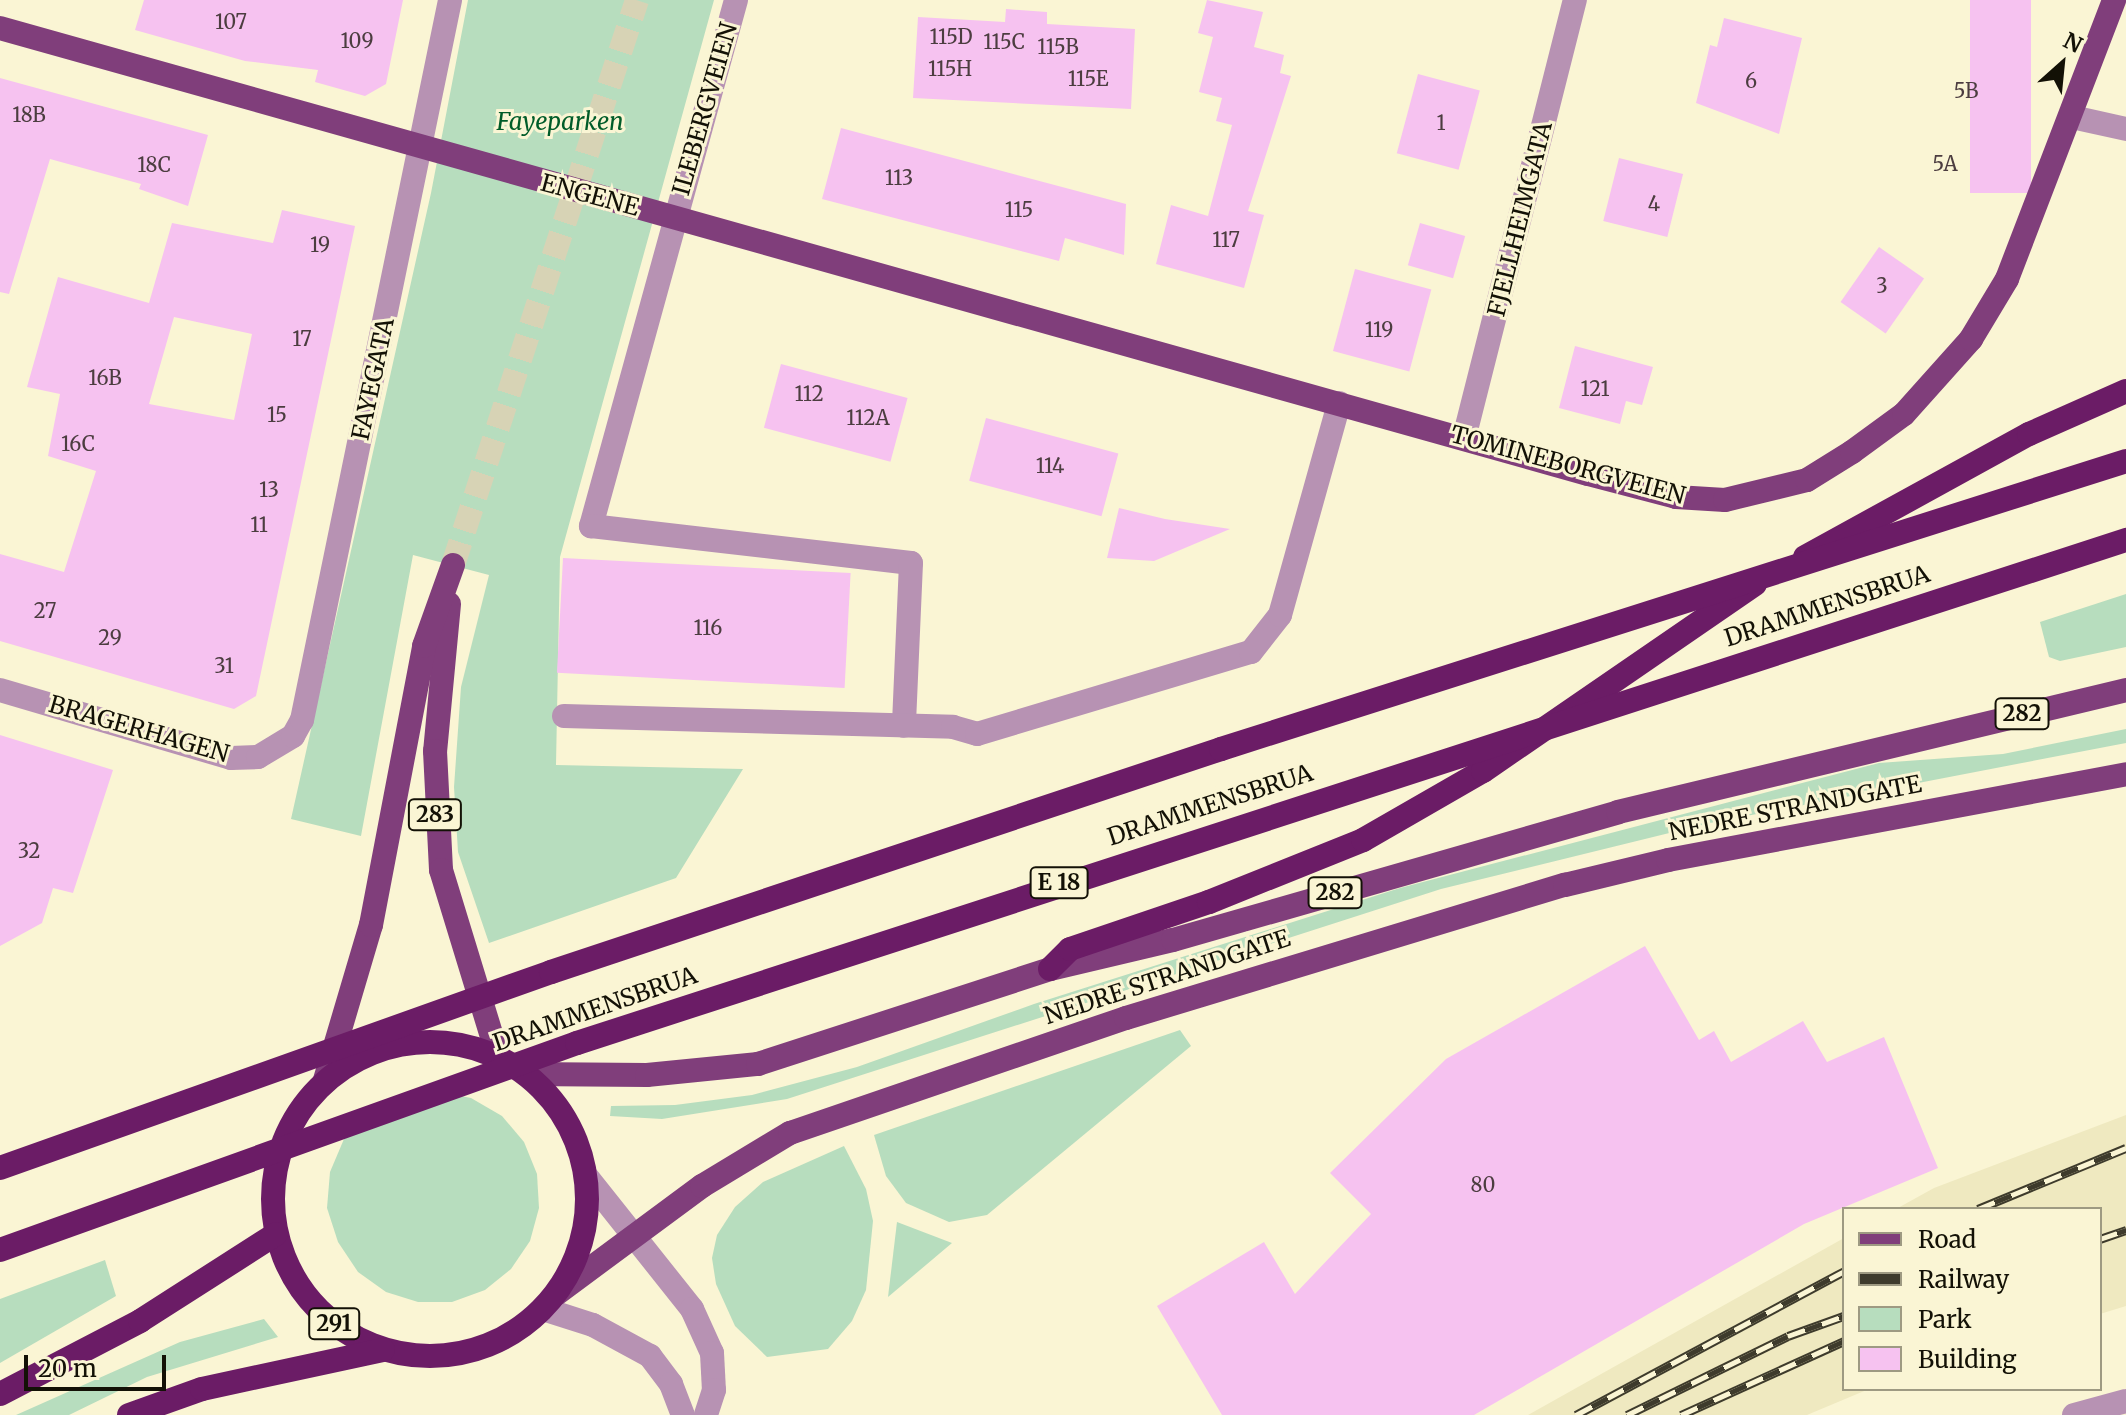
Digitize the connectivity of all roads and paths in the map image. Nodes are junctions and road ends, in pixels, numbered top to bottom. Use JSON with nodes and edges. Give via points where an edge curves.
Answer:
{"nodes":[{"id":1,"x":450,"y":0,"type":"edge"},
{"id":2,"x":736,"y":0,"type":"edge"},
{"id":3,"x":1575,"y":0,"type":"edge"},
{"id":4,"x":2114,"y":0,"type":"edge"},
{"id":5,"x":0,"y":28,"type":"edge"},
{"id":6,"x":2072,"y":117,"type":"junction"},
{"id":7,"x":2126,"y":129,"type":"edge"},
{"id":8,"x":422,"y":146,"type":"junction"},
{"id":9,"x":673,"y":218,"type":"junction"},
{"id":10,"x":1181,"y":358,"type":"joint"},
{"id":11,"x":2126,"y":391,"type":"edge"},
{"id":12,"x":1339,"y":403,"type":"junction"},
{"id":13,"x":1464,"y":438,"type":"junction"},
{"id":14,"x":2126,"y":461,"type":"edge"},
{"id":15,"x":2126,"y":540,"type":"edge"},
{"id":16,"x":0,"y":690,"type":"edge"},
{"id":17,"x":2126,"y":690,"type":"edge"},
{"id":18,"x":564,"y":716,"type":"dead end"},
{"id":19,"x":904,"y":726,"type":"junction"},
{"id":20,"x":277,"y":748,"type":"joint"},
{"id":21,"x":2126,"y":774,"type":"edge"},
{"id":22,"x":1050,"y":969,"type":"junction"},
{"id":23,"x":498,"y":1056,"type":"junction"},
{"id":24,"x":526,"y":1074,"type":"junction"},
{"id":25,"x":325,"y":1080,"type":"junction"},
{"id":26,"x":0,"y":1168,"type":"edge"},
{"id":27,"x":587,"y":1177,"type":"junction"},
{"id":28,"x":276,"y":1234,"type":"junction"},
{"id":29,"x":636,"y":1234,"type":"junction"},
{"id":30,"x":0,"y":1250,"type":"edge"},
{"id":31,"x":549,"y":1302,"type":"junction"},
{"id":32,"x":383,"y":1350,"type":"junction"},
{"id":33,"x":0,"y":1394,"type":"edge"},
{"id":34,"x":2126,"y":1401,"type":"edge"},
{"id":35,"x":129,"y":1415,"type":"edge"},
{"id":36,"x":683,"y":1415,"type":"edge"},
{"id":37,"x":706,"y":1415,"type":"edge"},
{"id":38,"x":2074,"y":1415,"type":"edge"}],
"edges":[{"from":1,"to":8,"type":"street","name":"FAYEGATA"},
{"from":2,"to":9,"type":"street","name":"ILEBERGVEIEN"},
{"from":3,"to":13,"type":"street","name":"FJELLHEIMGATA"},
{"from":4,"to":6,"type":"main road","name":"TOMINEBORGVEIEN"},
{"from":5,"to":8,"type":"main road","name":"ENGENE"},
{"from":6,"to":7,"type":"street"},
{"from":6,"to":13,"type":"main road","name":"TOMINEBORGVEIEN","via":[[2007,279],[1971,339],[1904,414],[1807,480],[1725,500],[1676,497]]},
{"from":8,"to":9,"type":"main road","name":"ENGENE"},
{"from":8,"to":20,"type":"street","name":"FAYEGATA","via":[[302,720]]},
{"from":9,"to":10,"type":"main road","name":"ENGENE"},
{"from":9,"to":19,"type":"street","name":"ILEBERGVEIEN","via":[[591,526],[911,563]]},
{"from":10,"to":12,"type":"main road","name":"TOMINEBORGVEIEN"},
{"from":11,"to":22,"type":"highway","via":[[2029,434],[1734,596],[1483,771],[1363,840],[1209,902],[1070,949]]},
{"from":12,"to":13,"type":"main road","name":"TOMINEBORGVEIEN"},
{"from":12,"to":19,"type":"street","via":[[1280,615],[1251,652],[977,734],[953,727]]},
{"from":14,"to":26,"type":"highway","name":"DRAMMENSBRUA","bridge":true,"via":[[1221,749],[551,972]]},
{"from":15,"to":30,"type":"highway","name":"DRAMMENSBRUA","number":"E 18","bridge":true,"via":[[592,1038]]},
{"from":16,"to":20,"type":"street","name":"BRAGERHAGEN","via":[[231,758],[258,757]]},
{"from":17,"to":22,"type":"main road","name":"NEDRE STRANDGATE","number":"282","via":[[1618,812],[1173,940]]},
{"from":18,"to":19,"type":"street"},
{"from":21,"to":29,"type":"main road","name":"NEDRE STRANDGATE","via":[[1668,860],[1479,908],[1126,1018],[790,1133]]},
{"from":22,"to":24,"type":"main road","name":"NEDRE STRANDGATE","via":[[758,1064],[647,1075]]},
{"from":23,"to":24,"type":"highway","number":"291"},
{"from":23,"to":25,"type":"highway","number":"291","via":[[439,1041],[408,1042],[351,1062]]},
{"from":23,"to":25,"type":"main road","number":"283","via":[[448,904],[435,816],[438,701],[453,565],[424,646],[371,925]]},
{"from":24,"to":27,"type":"highway","number":"291","via":[[567,1119]]},
{"from":25,"to":28,"type":"highway","number":"291","via":[[305,1102],[278,1156],[273,1182]]},
{"from":27,"to":29,"type":"street"},
{"from":27,"to":31,"type":"highway","number":"291","via":[[583,1239]]},
{"from":28,"to":32,"type":"highway","number":"291","via":[[286,1265],[326,1318]]},
{"from":28,"to":33,"type":"highway","via":[[140,1321]]},
{"from":29,"to":31,"type":"main road","name":"NEDRE STRANDGATE"},
{"from":29,"to":37,"type":"street","via":[[692,1309],[712,1353],[714,1390]]},
{"from":31,"to":32,"type":"highway","number":"291","via":[[485,1347],[429,1356]]},
{"from":31,"to":36,"type":"street","via":[[650,1356],[671,1384]]},
{"from":32,"to":35,"type":"highway","number":"291","via":[[202,1389]]},
{"from":34,"to":38,"type":"street"}]}
